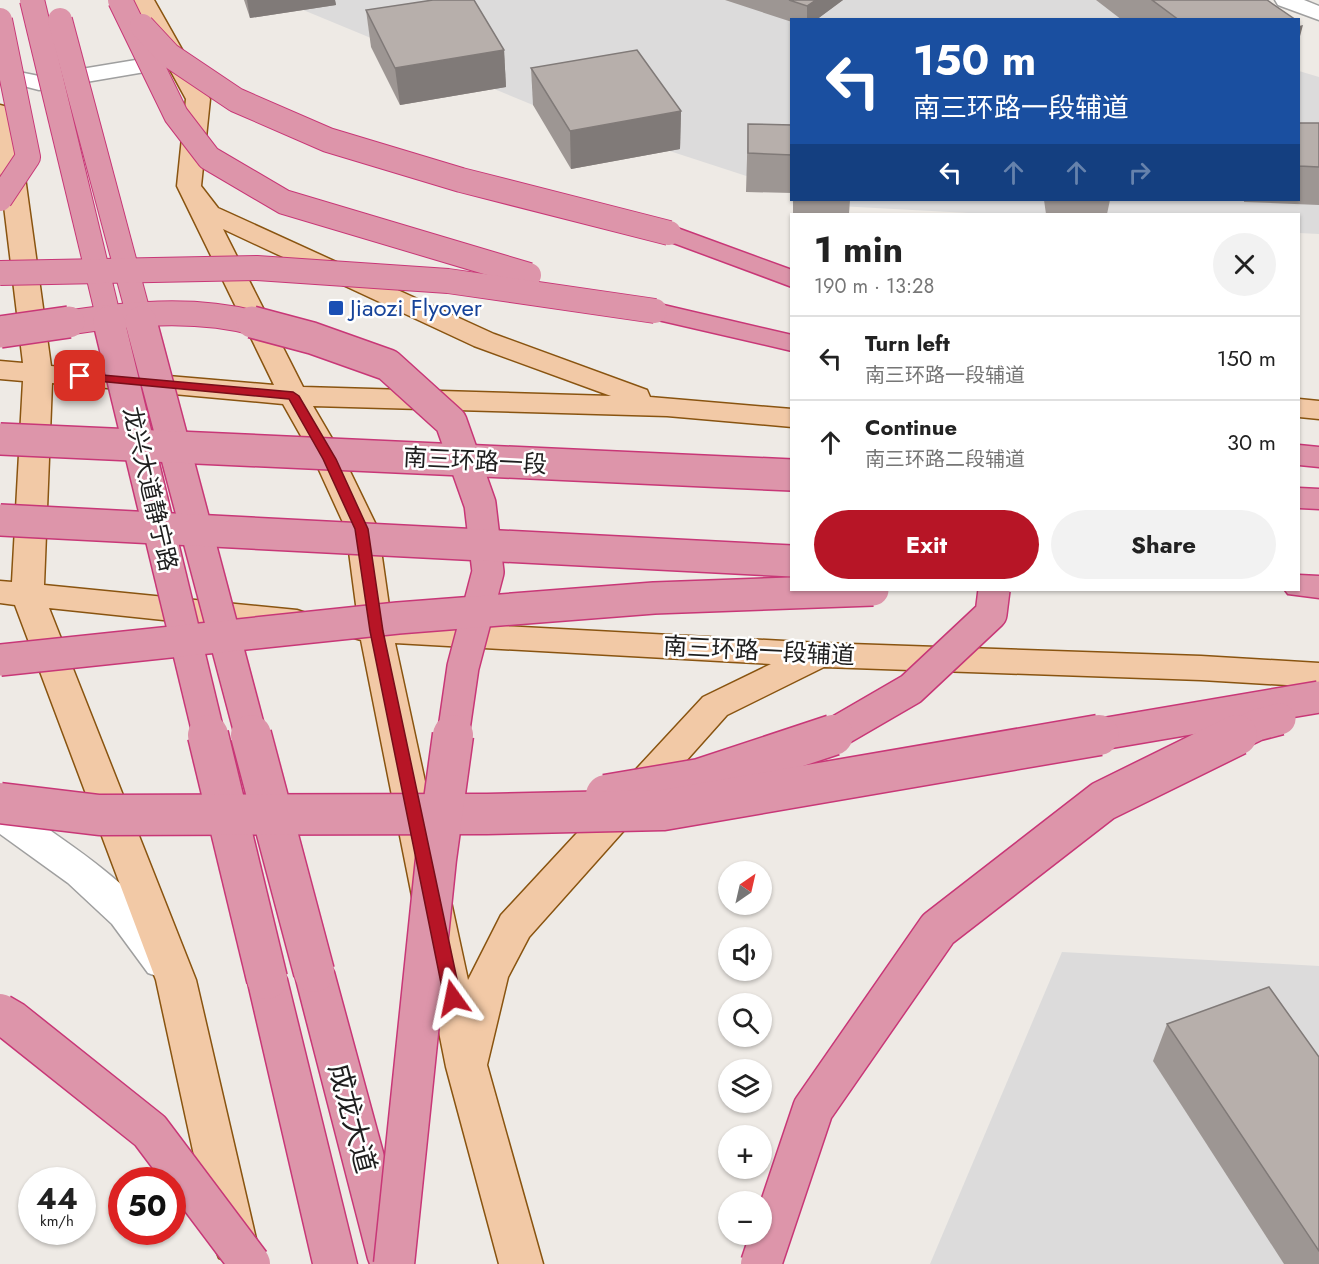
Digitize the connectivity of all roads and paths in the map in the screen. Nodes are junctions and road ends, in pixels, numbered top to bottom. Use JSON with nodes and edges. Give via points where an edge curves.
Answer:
{"nodes":[{"id":1,"x":32,"y":0,"type":"edge"},
{"id":2,"x":54,"y":0,"type":"edge"},
{"id":3,"x":1286,"y":0,"type":"edge"},
{"id":4,"x":129,"y":2,"type":"edge"},
{"id":5,"x":1319,"y":14,"type":"edge"},
{"id":6,"x":0,"y":20,"type":"edge"},
{"id":7,"x":178,"y":60,"type":"junction"},
{"id":8,"x":0,"y":70,"type":"edge"},
{"id":9,"x":0,"y":112,"type":"edge"},
{"id":10,"x":4,"y":153,"type":"edge"},
{"id":11,"x":189,"y":186,"type":"junction"},
{"id":12,"x":0,"y":199,"type":"edge"},
{"id":13,"x":0,"y":273,"type":"edge"},
{"id":14,"x":790,"y":278,"type":"edge"},
{"id":15,"x":655,"y":311,"type":"junction"},
{"id":16,"x":0,"y":332,"type":"edge"},
{"id":17,"x":790,"y":343,"type":"edge"},
{"id":18,"x":0,"y":370,"type":"edge"},
{"id":19,"x":38,"y":372,"type":"junction"},
{"id":20,"x":293,"y":396,"type":"junction"},
{"id":21,"x":667,"y":407,"type":"junction"},
{"id":22,"x":1300,"y":408,"type":"edge"},
{"id":23,"x":1319,"y":410,"type":"edge"},
{"id":24,"x":790,"y":418,"type":"edge"},
{"id":25,"x":0,"y":439,"type":"edge"},
{"id":26,"x":1300,"y":455,"type":"edge"},
{"id":27,"x":1319,"y":457,"type":"edge"},
{"id":28,"x":790,"y":475,"type":"edge"},
{"id":29,"x":1300,"y":498,"type":"edge"},
{"id":30,"x":1319,"y":499,"type":"edge"},
{"id":31,"x":0,"y":520,"type":"edge"},
{"id":32,"x":790,"y":561,"type":"edge"},
{"id":33,"x":1300,"y":586,"type":"edge"},
{"id":34,"x":1319,"y":587,"type":"edge"},
{"id":35,"x":852,"y":591,"type":"edge"},
{"id":36,"x":994,"y":591,"type":"edge"},
{"id":37,"x":14,"y":593,"type":"edge"},
{"id":38,"x":376,"y":631,"type":"junction"},
{"id":39,"x":821,"y":655,"type":"junction"},
{"id":40,"x":0,"y":660,"type":"edge"},
{"id":41,"x":1319,"y":675,"type":"edge"},
{"id":42,"x":1319,"y":697,"type":"edge"},
{"id":43,"x":1319,"y":708,"type":"edge"},
{"id":44,"x":0,"y":803,"type":"edge"},
{"id":45,"x":488,"y":814,"type":"junction"},
{"id":46,"x":0,"y":815,"type":"edge"},
{"id":47,"x":314,"y":972,"type":"joint"},
{"id":48,"x":267,"y":979,"type":"joint"},
{"id":49,"x":176,"y":980,"type":"junction"},
{"id":50,"x":0,"y":1014,"type":"edge"},
{"id":51,"x":467,"y":1067,"type":"junction"},
{"id":52,"x":240,"y":1264,"type":"edge"},
{"id":53,"x":250,"y":1264,"type":"edge"},
{"id":54,"x":335,"y":1264,"type":"edge"},
{"id":55,"x":393,"y":1264,"type":"edge"},
{"id":56,"x":521,"y":1264,"type":"edge"},
{"id":57,"x":761,"y":1264,"type":"edge"}],
"edges":[{"from":1,"to":48,"type":"highway","name":"龙兴大道静宁路","bridge":true},
{"from":2,"to":47,"type":"highway","name":"龙兴大道静宁路","bridge":true},
{"from":3,"to":5,"type":"street"},
{"from":4,"to":7,"type":"main road"},
{"from":4,"to":14,"type":"highway","bridge":true,"via":[[169,55],[236,100],[328,140],[461,180],[669,233]]},
{"from":4,"to":15,"type":"highway","bridge":true,"via":[[176,115],[209,158],[284,202]]},
{"from":6,"to":12,"type":"highway","bridge":true,"via":[[28,157]]},
{"from":7,"to":8,"type":"street","via":[[39,83],[12,78]]},
{"from":7,"to":11,"type":"main road","via":[[198,99]]},
{"from":9,"to":10,"type":"main road"},
{"from":10,"to":19,"type":"main road"},
{"from":11,"to":20,"type":"main road"},
{"from":11,"to":21,"type":"main road","via":[[209,213],[484,340]]},
{"from":13,"to":15,"type":"highway","bridge":true,"via":[[257,268],[448,281]]},
{"from":15,"to":17,"type":"highway"},
{"from":16,"to":55,"type":"highway","bridge":true,"via":[[90,319],[172,313],[245,320],[388,365],[451,422],[480,504],[488,572],[463,668],[436,859]]},
{"from":18,"to":19,"type":"main road"},
{"from":19,"to":20,"type":"main road"},
{"from":19,"to":37,"type":"main road"},
{"from":20,"to":21,"type":"main road"},
{"from":20,"to":38,"type":"main road","via":[[330,459],[362,529]]},
{"from":21,"to":24,"type":"main road"},
{"from":22,"to":23,"type":"main road"},
{"from":25,"to":28,"type":"highway","name":"南三环路一段","bridge":true},
{"from":26,"to":27,"type":"highway"},
{"from":29,"to":30,"type":"highway"},
{"from":31,"to":32,"type":"highway","bridge":true},
{"from":33,"to":34,"type":"highway"},
{"from":35,"to":40,"type":"highway","bridge":true,"via":[[654,598],[398,618]]},
{"from":36,"to":45,"type":"highway","bridge":true,"via":[[991,614],[911,689],[826,739],[700,779]]},
{"from":37,"to":38,"type":"main road","name":"南三环路一段辅道"},
{"from":37,"to":49,"type":"main road"},
{"from":38,"to":39,"type":"main road","name":"南三环路一段辅道"},
{"from":38,"to":51,"type":"main road"},
{"from":39,"to":41,"type":"main road","name":"南三环路一段辅道"},
{"from":39,"to":51,"type":"main road","via":[[715,706],[515,926],[489,976]]},
{"from":42,"to":45,"type":"highway","bridge":true,"via":[[663,810]]},
{"from":43,"to":57,"type":"highway","bridge":true,"via":[[1257,725],[1103,801],[938,929],[813,1109]]},
{"from":44,"to":45,"type":"highway","bridge":true,"via":[[99,815]]},
{"from":46,"to":49,"type":"street","via":[[81,872],[126,913]]},
{"from":47,"to":55,"type":"highway","name":"成龙大道"},
{"from":48,"to":54,"type":"highway","name":"成龙大道"},
{"from":49,"to":52,"type":"main road"},
{"from":50,"to":53,"type":"highway","bridge":true,"via":[[150,1131]]},
{"from":51,"to":56,"type":"main road"}]}
